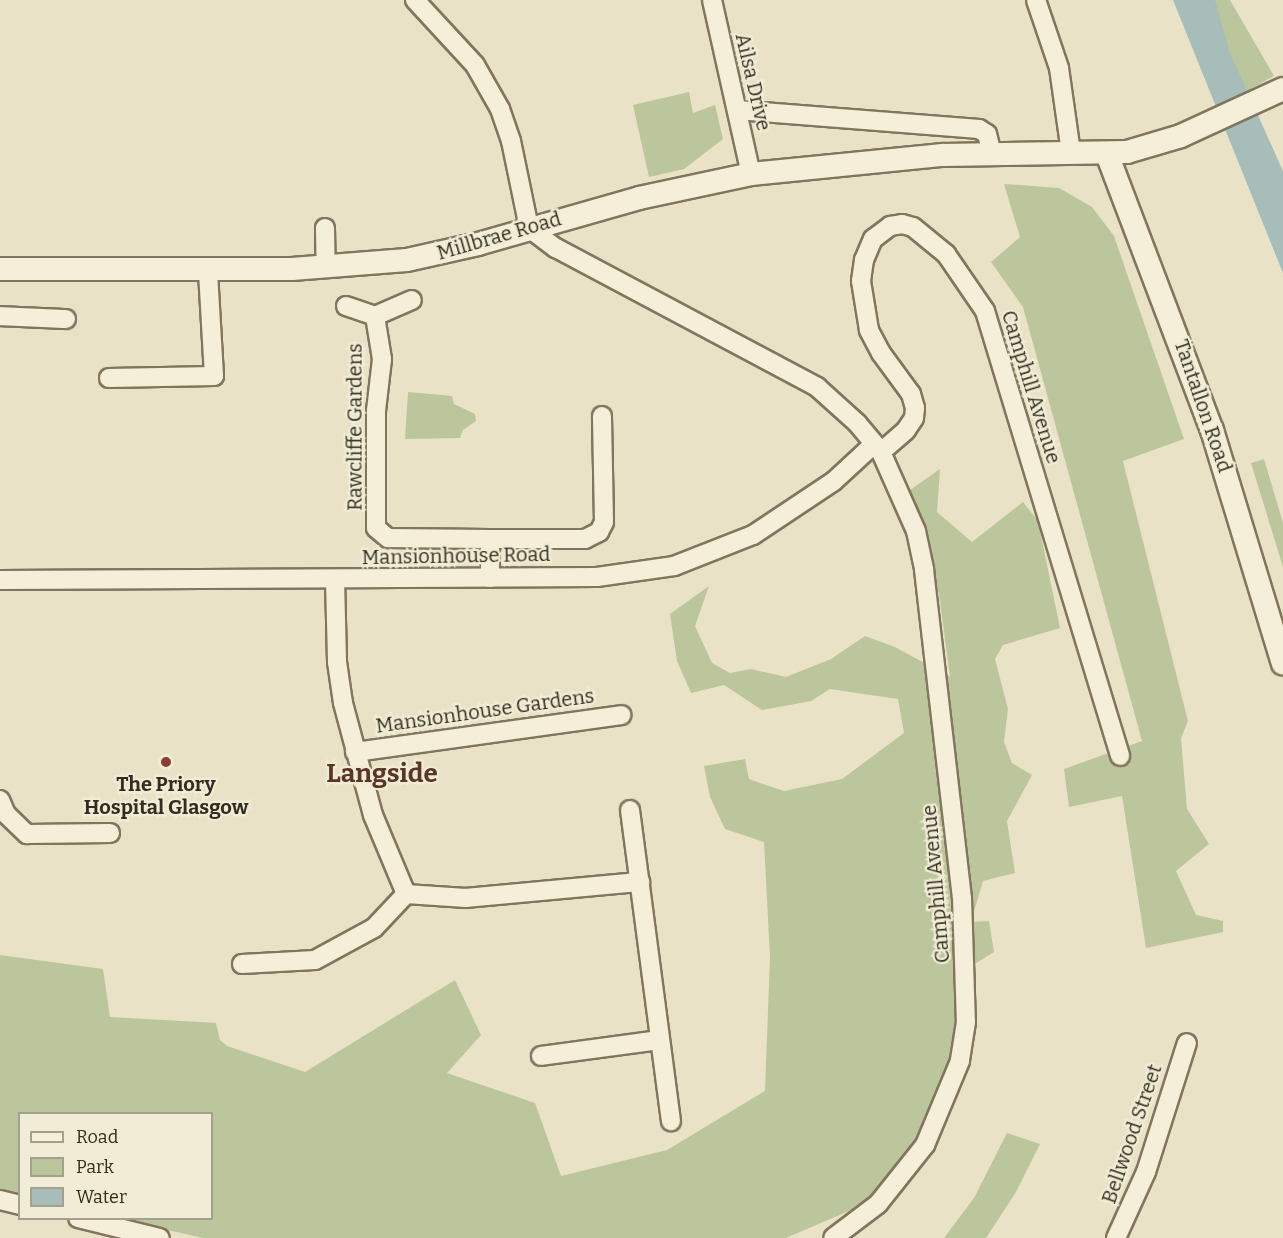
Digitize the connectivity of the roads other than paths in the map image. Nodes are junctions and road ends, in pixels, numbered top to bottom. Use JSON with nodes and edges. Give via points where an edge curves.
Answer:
{"nodes":[{"id":1,"x":415,"y":0,"type":"edge"},
{"id":2,"x":712,"y":0,"type":"edge"},
{"id":3,"x":1036,"y":0,"type":"edge"},
{"id":4,"x":1283,"y":89,"type":"edge"},
{"id":5,"x":736,"y":110,"type":"junction"},
{"id":6,"x":1071,"y":152,"type":"junction"},
{"id":7,"x":992,"y":153,"type":"junction"},
{"id":8,"x":1107,"y":154,"type":"junction"},
{"id":9,"x":751,"y":174,"type":"junction"},
{"id":10,"x":325,"y":228,"type":"dead end"},
{"id":11,"x":529,"y":228,"type":"junction"},
{"id":12,"x":326,"y":267,"type":"junction"},
{"id":13,"x":0,"y":269,"type":"edge"},
{"id":14,"x":208,"y":271,"type":"junction"},
{"id":15,"x":412,"y":300,"type":"dead end"},
{"id":16,"x":346,"y":306,"type":"dead end"},
{"id":17,"x":0,"y":316,"type":"edge"},
{"id":18,"x":375,"y":316,"type":"junction"},
{"id":19,"x":66,"y":319,"type":"dead end"},
{"id":20,"x":109,"y":378,"type":"dead end"},
{"id":21,"x":602,"y":416,"type":"dead end"},
{"id":22,"x":878,"y":448,"type":"junction"},
{"id":23,"x":490,"y":539,"type":"junction"},
{"id":24,"x":490,"y":578,"type":"junction"},
{"id":25,"x":335,"y":579,"type":"junction"},
{"id":26,"x":0,"y":580,"type":"edge"},
{"id":27,"x":1283,"y":663,"type":"edge"},
{"id":28,"x":621,"y":715,"type":"dead end"},
{"id":29,"x":355,"y":752,"type":"junction"},
{"id":30,"x":1120,"y":756,"type":"dead end"},
{"id":31,"x":0,"y":800,"type":"edge"},
{"id":32,"x":630,"y":810,"type":"dead end"},
{"id":33,"x":110,"y":833,"type":"dead end"},
{"id":34,"x":640,"y":882,"type":"junction"},
{"id":35,"x":406,"y":894,"type":"junction"},
{"id":36,"x":242,"y":964,"type":"dead end"},
{"id":37,"x":660,"y":1040,"type":"junction"},
{"id":38,"x":1187,"y":1043,"type":"dead end"},
{"id":39,"x":541,"y":1056,"type":"dead end"},
{"id":40,"x":670,"y":1121,"type":"dead end"},
{"id":41,"x":0,"y":1200,"type":"edge"},
{"id":42,"x":18,"y":1204,"type":"edge"},
{"id":43,"x":86,"y":1220,"type":"edge"},
{"id":44,"x":160,"y":1238,"type":"edge"},
{"id":45,"x":833,"y":1238,"type":"edge"},
{"id":46,"x":1116,"y":1238,"type":"edge"}],
"edges":[{"from":1,"to":11,"type":"street","via":[[475,65],[500,109],[511,141]]},
{"from":2,"to":5,"type":"street","name":"Ailsa Drive"},
{"from":3,"to":6,"type":"street","via":[[1059,68]]},
{"from":4,"to":8,"type":"street","name":"Millbrae Road","via":[[1181,136]]},
{"from":5,"to":7,"type":"street","via":[[979,129],[987,134]]},
{"from":5,"to":9,"type":"street","name":"Ailsa Drive"},
{"from":6,"to":7,"type":"street","name":"Millbrae Road"},
{"from":6,"to":8,"type":"street","name":"Millbrae Road"},
{"from":7,"to":9,"type":"street","name":"Millbrae Road","via":[[848,162]]},
{"from":8,"to":27,"type":"street","name":"Tantallon Road","via":[[1212,430]]},
{"from":9,"to":11,"type":"street","name":"Millbrae Road","via":[[639,198]]},
{"from":10,"to":12,"type":"street"},
{"from":11,"to":12,"type":"street","name":"Millbrae Road","via":[[440,254],[366,266]]},
{"from":11,"to":22,"type":"street","name":"Camphill Avenue","via":[[556,248],[816,387],[857,423]]},
{"from":12,"to":14,"type":"street","name":"Millbrae Road"},
{"from":13,"to":14,"type":"street","name":"Millbrae Road"},
{"from":14,"to":20,"type":"street","via":[[214,376]]},
{"from":15,"to":18,"type":"street","name":"Rawcliffe Gardens"},
{"from":16,"to":18,"type":"street","name":"Rawcliffe Gardens"},
{"from":17,"to":19,"type":"street"},
{"from":18,"to":23,"type":"street","name":"Rawcliffe Gardens","via":[[382,359],[376,411],[380,535]]},
{"from":21,"to":23,"type":"street","name":"Rawcliffe Gardens","via":[[604,522],[599,532],[585,539]]},
{"from":22,"to":24,"type":"street","name":"Mansionhouse Road","via":[[802,505],[753,535],[674,566],[597,577]]},
{"from":22,"to":30,"type":"street","name":"Camphill Avenue","via":[[906,430],[915,408],[911,394],[881,353],[870,330],[861,281],[873,239],[890,226],[902,224],[913,227],[946,254],[985,311]]},
{"from":22,"to":45,"type":"street","name":"Camphill Avenue","via":[[906,501],[924,570],[962,897],[966,1022],[960,1061],[925,1145],[878,1204]]},
{"from":23,"to":24,"type":"street"},
{"from":24,"to":25,"type":"street","name":"Mansionhouse Road"},
{"from":25,"to":26,"type":"street","name":"Mansionhouse Road"},
{"from":25,"to":29,"type":"street","name":"Mansionhouse Gardens","via":[[336,662]]},
{"from":28,"to":29,"type":"street","name":"Mansionhouse Gardens"},
{"from":29,"to":35,"type":"street","name":"Mansionhouse Gardens","via":[[384,849]]},
{"from":31,"to":33,"type":"street","via":[[6,814],[27,834]]},
{"from":32,"to":34,"type":"street"},
{"from":34,"to":35,"type":"street","via":[[466,898]]},
{"from":34,"to":37,"type":"street"},
{"from":35,"to":36,"type":"street","via":[[374,928],[315,960]]},
{"from":37,"to":39,"type":"street"},
{"from":37,"to":40,"type":"street"},
{"from":38,"to":46,"type":"street","name":"Bellwood Street","via":[[1146,1172]]},
{"from":41,"to":42,"type":"street"},
{"from":43,"to":44,"type":"street"}]}
